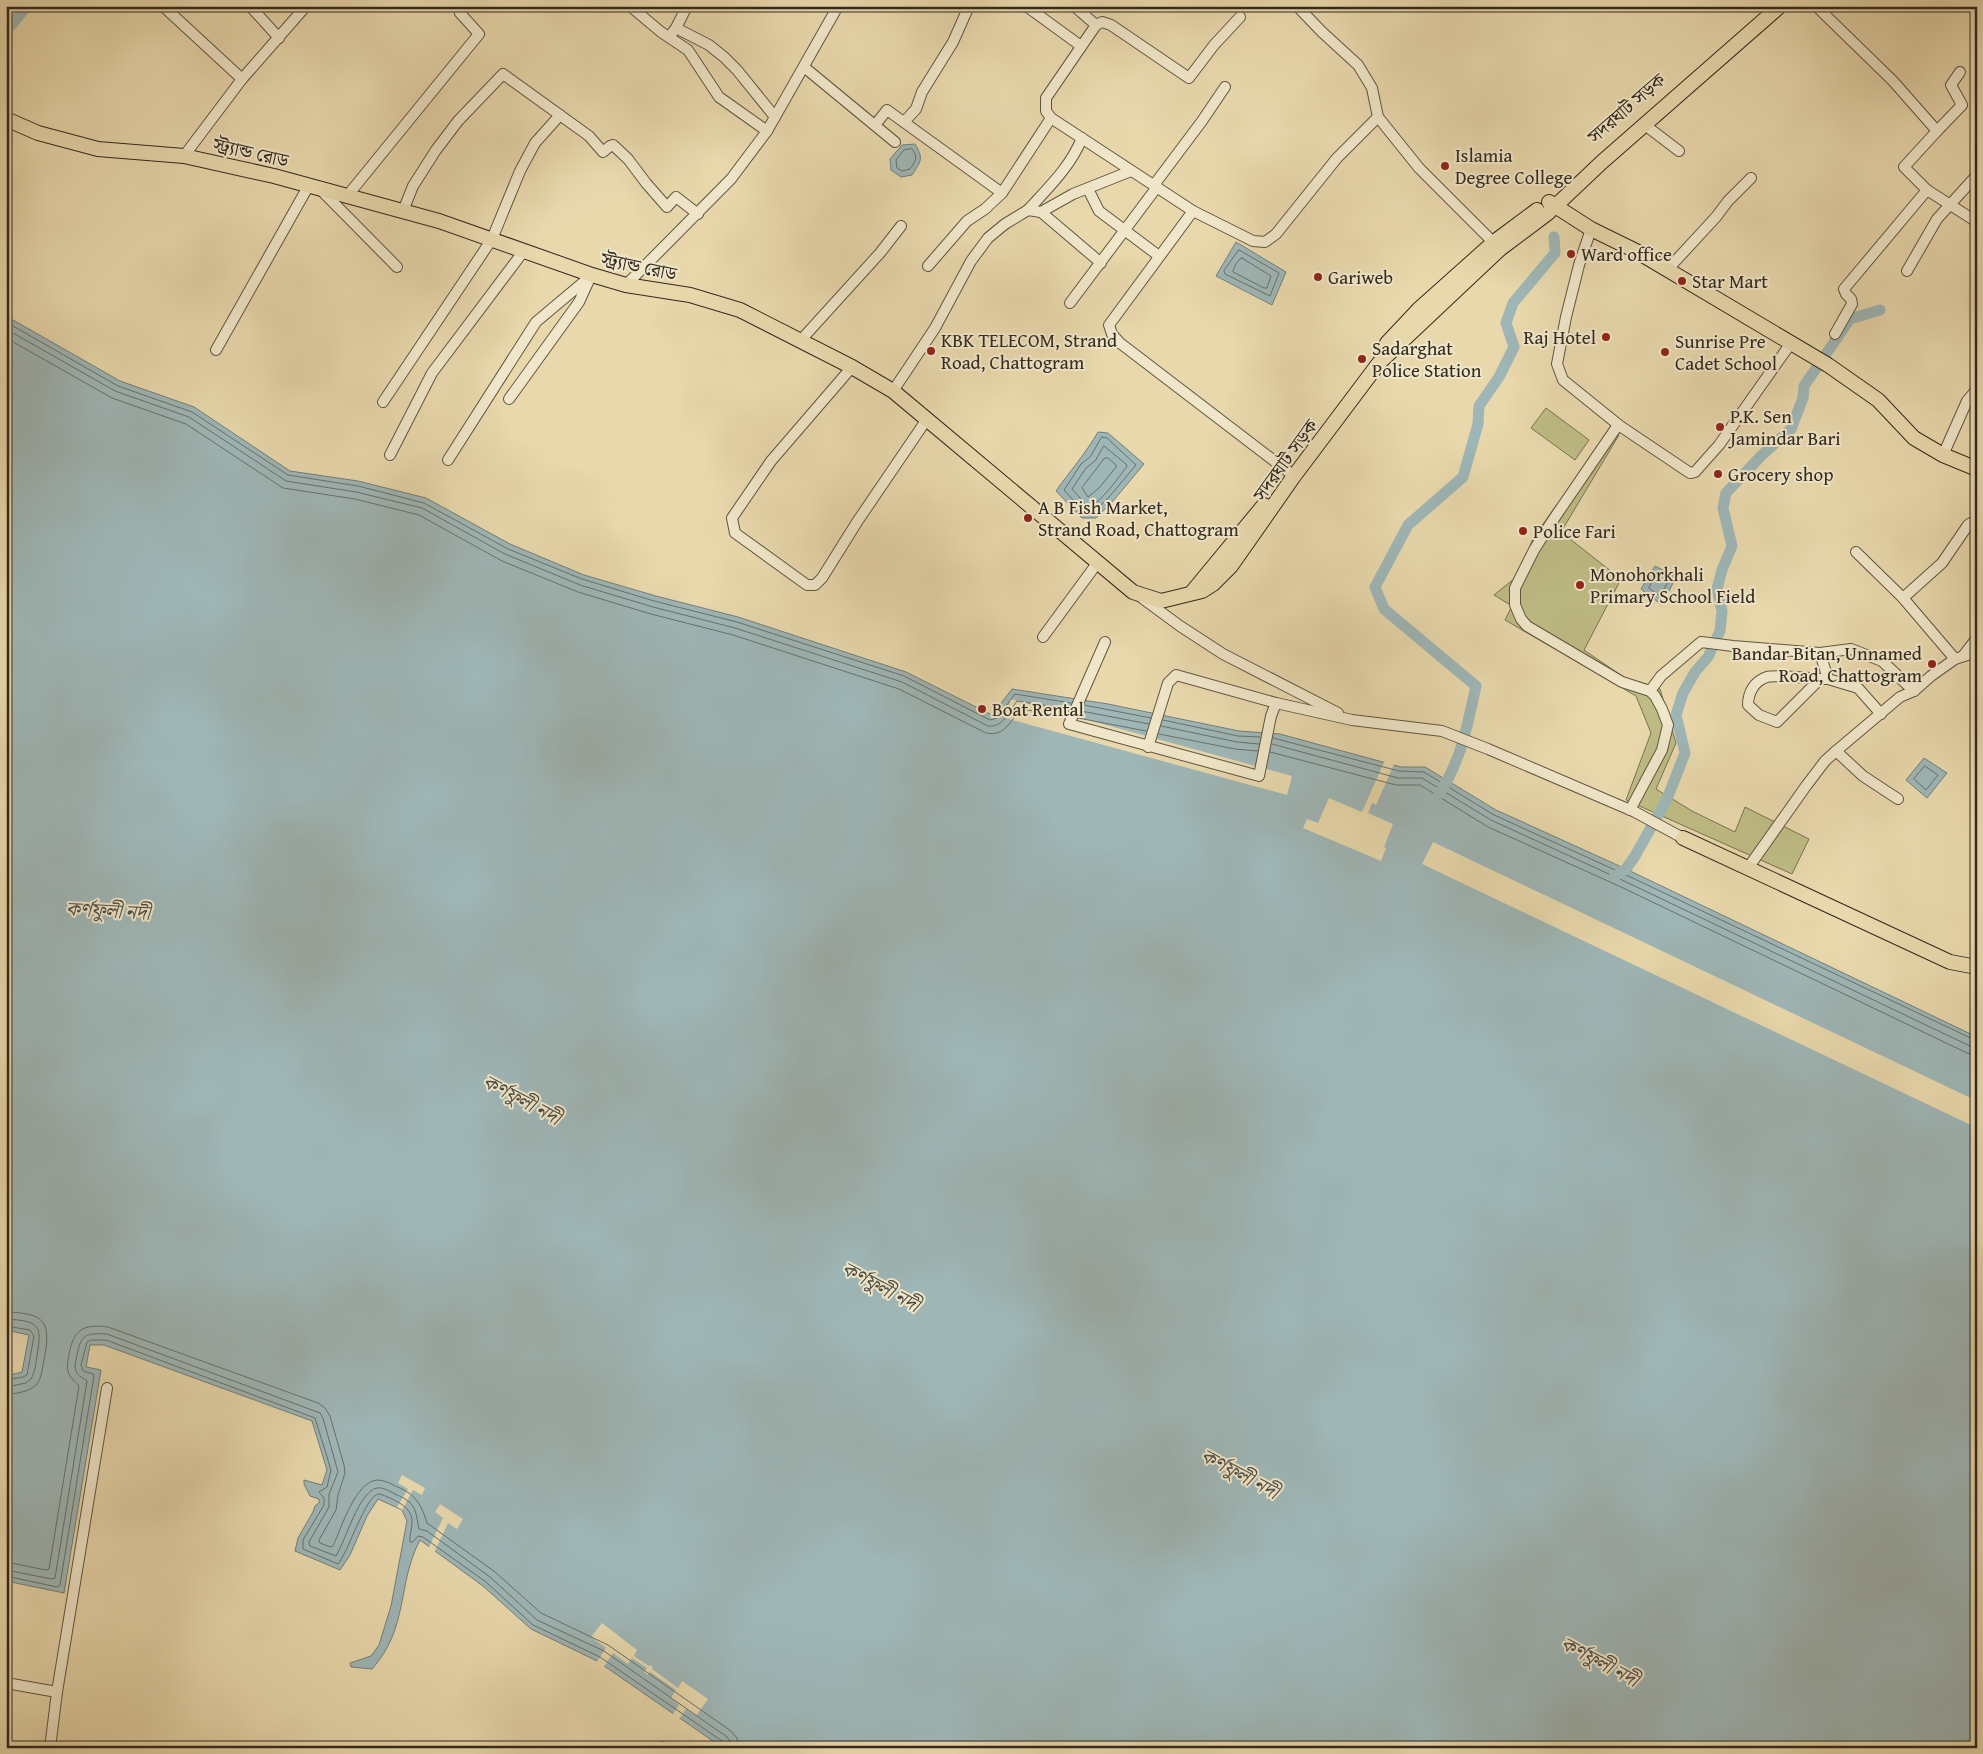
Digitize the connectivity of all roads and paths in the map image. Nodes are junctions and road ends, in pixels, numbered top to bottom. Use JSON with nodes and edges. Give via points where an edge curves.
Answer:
{"nodes":[{"id":1,"x":163,"y":6,"type":"edge"},
{"id":2,"x":250,"y":6,"type":"edge"},
{"id":3,"x":306,"y":6,"type":"edge"},
{"id":4,"x":465,"y":6,"type":"edge"},
{"id":5,"x":630,"y":6,"type":"edge"},
{"id":6,"x":688,"y":6,"type":"edge"},
{"id":7,"x":838,"y":6,"type":"edge"},
{"id":8,"x":969,"y":6,"type":"edge"},
{"id":9,"x":1026,"y":6,"type":"edge"},
{"id":10,"x":1074,"y":6,"type":"edge"},
{"id":11,"x":1297,"y":6,"type":"edge"},
{"id":12,"x":1771,"y":6,"type":"edge"},
{"id":13,"x":1780,"y":6,"type":"edge"},
{"id":14,"x":1816,"y":6,"type":"edge"},
{"id":15,"x":1240,"y":17,"type":"dead end"},
{"id":16,"x":1096,"y":25,"type":"junction"},
{"id":17,"x":676,"y":28,"type":"junction"},
{"id":18,"x":669,"y":37,"type":"junction"},
{"id":19,"x":279,"y":38,"type":"junction"},
{"id":20,"x":1081,"y":46,"type":"junction"},
{"id":21,"x":804,"y":67,"type":"junction"},
{"id":22,"x":1960,"y":72,"type":"dead end"},
{"id":23,"x":242,"y":78,"type":"junction"},
{"id":24,"x":1225,"y":87,"type":"dead end"},
{"id":25,"x":560,"y":115,"type":"junction"},
{"id":26,"x":774,"y":117,"type":"junction"},
{"id":27,"x":1378,"y":117,"type":"junction"},
{"id":28,"x":1051,"y":118,"type":"junction"},
{"id":29,"x":6,"y":119,"type":"edge"},
{"id":30,"x":905,"y":121,"type":"junction"},
{"id":31,"x":874,"y":125,"type":"junction"},
{"id":32,"x":1646,"y":125,"type":"junction"},
{"id":33,"x":1937,"y":131,"type":"junction"},
{"id":34,"x":767,"y":132,"type":"junction"},
{"id":35,"x":1082,"y":138,"type":"junction"},
{"id":36,"x":895,"y":142,"type":"dead end"},
{"id":37,"x":1679,"y":151,"type":"dead end"},
{"id":38,"x":184,"y":156,"type":"junction"},
{"id":39,"x":1131,"y":171,"type":"junction"},
{"id":40,"x":1977,"y":174,"type":"edge"},
{"id":41,"x":1750,"y":178,"type":"dead end"},
{"id":42,"x":314,"y":186,"type":"junction"},
{"id":43,"x":1156,"y":186,"type":"junction"},
{"id":44,"x":1088,"y":189,"type":"junction"},
{"id":45,"x":1927,"y":190,"type":"junction"},
{"id":46,"x":1002,"y":193,"type":"junction"},
{"id":47,"x":348,"y":196,"type":"junction"},
{"id":48,"x":1551,"y":204,"type":"junction"},
{"id":49,"x":1949,"y":204,"type":"junction"},
{"id":50,"x":1028,"y":210,"type":"junction"},
{"id":51,"x":403,"y":211,"type":"junction"},
{"id":52,"x":1193,"y":211,"type":"junction"},
{"id":53,"x":1041,"y":212,"type":"junction"},
{"id":54,"x":698,"y":214,"type":"junction"},
{"id":55,"x":1977,"y":222,"type":"edge"},
{"id":56,"x":901,"y":226,"type":"dead end"},
{"id":57,"x":1591,"y":229,"type":"junction"},
{"id":58,"x":1125,"y":231,"type":"junction"},
{"id":59,"x":492,"y":239,"type":"junction"},
{"id":60,"x":1497,"y":246,"type":"junction"},
{"id":61,"x":523,"y":252,"type":"junction"},
{"id":62,"x":1159,"y":256,"type":"junction"},
{"id":63,"x":1101,"y":263,"type":"junction"},
{"id":64,"x":928,"y":266,"type":"dead end"},
{"id":65,"x":397,"y":268,"type":"dead end"},
{"id":66,"x":1668,"y":269,"type":"junction"},
{"id":67,"x":1907,"y":271,"type":"dead end"},
{"id":68,"x":592,"y":275,"type":"junction"},
{"id":69,"x":626,"y":285,"type":"junction"},
{"id":70,"x":1070,"y":303,"type":"dead end"},
{"id":71,"x":1835,"y":334,"type":"dead end"},
{"id":72,"x":801,"y":340,"type":"junction"},
{"id":73,"x":1791,"y":343,"type":"junction"},
{"id":74,"x":216,"y":350,"type":"dead end"},
{"id":75,"x":852,"y":367,"type":"junction"},
{"id":76,"x":1977,"y":389,"type":"edge"},
{"id":77,"x":893,"y":391,"type":"junction"},
{"id":78,"x":509,"y":398,"type":"dead end"},
{"id":79,"x":383,"y":402,"type":"dead end"},
{"id":80,"x":927,"y":419,"type":"junction"},
{"id":81,"x":1618,"y":425,"type":"junction"},
{"id":82,"x":390,"y":455,"type":"dead end"},
{"id":83,"x":1943,"y":455,"type":"junction"},
{"id":84,"x":448,"y":460,"type":"dead end"},
{"id":85,"x":1977,"y":468,"type":"edge"},
{"id":86,"x":1291,"y":474,"type":"junction"},
{"id":87,"x":1977,"y":525,"type":"edge"},
{"id":88,"x":1856,"y":552,"type":"dead end"},
{"id":89,"x":1098,"y":562,"type":"junction"},
{"id":90,"x":1133,"y":592,"type":"junction"},
{"id":91,"x":1190,"y":595,"type":"joint"},
{"id":92,"x":1902,"y":598,"type":"junction"},
{"id":93,"x":1043,"y":637,"type":"dead end"},
{"id":94,"x":1977,"y":638,"type":"edge"},
{"id":95,"x":1105,"y":642,"type":"dead end"},
{"id":96,"x":1977,"y":652,"type":"edge"},
{"id":97,"x":1820,"y":653,"type":"junction"},
{"id":98,"x":1959,"y":658,"type":"junction"},
{"id":99,"x":1824,"y":679,"type":"junction"},
{"id":100,"x":1650,"y":691,"type":"junction"},
{"id":101,"x":1914,"y":691,"type":"junction"},
{"id":102,"x":1276,"y":703,"type":"junction"},
{"id":103,"x":1881,"y":714,"type":"junction"},
{"id":104,"x":1352,"y":720,"type":"junction"},
{"id":105,"x":1148,"y":747,"type":"junction"},
{"id":106,"x":1836,"y":751,"type":"junction"},
{"id":107,"x":1898,"y":799,"type":"dead end"},
{"id":108,"x":1632,"y":811,"type":"junction"},
{"id":109,"x":1683,"y":838,"type":"joint"},
{"id":110,"x":1748,"y":868,"type":"junction"},
{"id":111,"x":1977,"y":967,"type":"edge"},
{"id":112,"x":106,"y":1388,"type":"dead end"},
{"id":113,"x":6,"y":1683,"type":"edge"},
{"id":114,"x":57,"y":1692,"type":"junction"},
{"id":115,"x":50,"y":1748,"type":"edge"}],
"edges":[{"from":1,"to":23,"type":"street"},
{"from":2,"to":19,"type":"street"},
{"from":3,"to":19,"type":"street"},
{"from":4,"to":47,"type":"street","via":[[460,13],[479,34]]},
{"from":5,"to":18,"type":"street"},
{"from":6,"to":17,"type":"street"},
{"from":7,"to":21,"type":"street"},
{"from":8,"to":30,"type":"street","via":[[953,42],[922,92],[916,108]]},
{"from":9,"to":20,"type":"street"},
{"from":10,"to":16,"type":"street"},
{"from":11,"to":27,"type":"street","via":[[1358,64],[1372,88]]},
{"from":12,"to":48,"type":"main road","name":"সদরঘাট সড়ক"},
{"from":13,"to":32,"type":"main road","name":"সদরঘাট সড়ক"},
{"from":14,"to":33,"type":"street","via":[[1893,81]]},
{"from":15,"to":16,"type":"street","via":[[1189,78],[1112,25],[1102,22]]},
{"from":16,"to":20,"type":"street"},
{"from":17,"to":18,"type":"street"},
{"from":17,"to":26,"type":"street","via":[[709,45],[724,57]]},
{"from":18,"to":34,"type":"street","via":[[688,50],[719,97]]},
{"from":19,"to":23,"type":"street"},
{"from":20,"to":28,"type":"street","via":[[1046,98],[1046,111]]},
{"from":21,"to":26,"type":"street"},
{"from":21,"to":31,"type":"street"},
{"from":22,"to":33,"type":"street","via":[[1951,85],[1962,105]]},
{"from":23,"to":38,"type":"street"},
{"from":24,"to":43,"type":"street"},
{"from":25,"to":51,"type":"street","via":[[506,75],[500,75],[436,150],[413,186]]},
{"from":25,"to":54,"type":"street","via":[[589,136],[603,152],[613,145],[667,207],[676,197]]},
{"from":25,"to":59,"type":"street","via":[[535,143]]},
{"from":26,"to":34,"type":"street"},
{"from":27,"to":52,"type":"street","via":[[1337,158],[1276,234],[1265,242],[1253,240]]},
{"from":27,"to":60,"type":"street","via":[[1418,168]]},
{"from":28,"to":35,"type":"street"},
{"from":28,"to":46,"type":"street"},
{"from":29,"to":38,"type":"main road","name":"স্ট্র্যান্ড রোড","via":[[38,133],[98,149]]},
{"from":30,"to":31,"type":"street","via":[[886,109]]},
{"from":30,"to":46,"type":"street"},
{"from":31,"to":36,"type":"street"},
{"from":32,"to":37,"type":"street"},
{"from":32,"to":48,"type":"main road","name":"সদরঘাট সড়ক"},
{"from":33,"to":45,"type":"street","via":[[1904,167]]},
{"from":34,"to":54,"type":"street","via":[[731,179]]},
{"from":35,"to":39,"type":"street"},
{"from":35,"to":50,"type":"street","via":[[1059,176]]},
{"from":38,"to":42,"type":"main road","name":"স্ট্র্যান্ড রোড"},
{"from":39,"to":43,"type":"street"},
{"from":39,"to":44,"type":"street"},
{"from":40,"to":49,"type":"street"},
{"from":41,"to":66,"type":"street"},
{"from":42,"to":47,"type":"main road","name":"স্ট্র্যান্ড রোড"},
{"from":42,"to":65,"type":"street"},
{"from":42,"to":74,"type":"street"},
{"from":43,"to":52,"type":"street"},
{"from":43,"to":58,"type":"street"},
{"from":44,"to":53,"type":"street","via":[[1072,194]]},
{"from":44,"to":58,"type":"street","via":[[1099,210]]},
{"from":45,"to":49,"type":"street"},
{"from":45,"to":71,"type":"street","via":[[1844,289],[1852,302]]},
{"from":46,"to":64,"type":"street","via":[[967,221]]},
{"from":47,"to":51,"type":"main road","name":"স্ট্র্যান্ড রোড"},
{"from":48,"to":57,"type":"main road"},
{"from":48,"to":60,"type":"main road","name":"সদরঘাট সড়ক","via":[[1528,229]]},
{"from":49,"to":55,"type":"street"},
{"from":49,"to":67,"type":"street"},
{"from":50,"to":53,"type":"street"},
{"from":50,"to":77,"type":"street","via":[[988,238]]},
{"from":51,"to":59,"type":"main road","name":"স্ট্র্যান্ড রোড"},
{"from":52,"to":62,"type":"street"},
{"from":53,"to":63,"type":"street"},
{"from":54,"to":69,"type":"street"},
{"from":56,"to":72,"type":"street","via":[[880,254]]},
{"from":57,"to":66,"type":"main road"},
{"from":57,"to":81,"type":"street","via":[[1579,264],[1557,364],[1563,380]]},
{"from":58,"to":62,"type":"street"},
{"from":58,"to":63,"type":"street"},
{"from":59,"to":61,"type":"main road","name":"স্ট্র্যান্ড রোড"},
{"from":59,"to":79,"type":"street"},
{"from":60,"to":86,"type":"main road","name":"সদরঘাট সড়ক","via":[[1379,363]]},
{"from":61,"to":68,"type":"main road","name":"স্ট্র্যান্ড রোড"},
{"from":61,"to":82,"type":"street","via":[[432,373]]},
{"from":62,"to":86,"type":"street","via":[[1109,325],[1112,334]]},
{"from":63,"to":70,"type":"street"},
{"from":66,"to":73,"type":"main road"},
{"from":68,"to":69,"type":"main road","name":"স্ট্র্যান্ড রোড"},
{"from":68,"to":78,"type":"street","via":[[579,302]]},
{"from":68,"to":84,"type":"street","via":[[536,322]]},
{"from":69,"to":72,"type":"main road","name":"স্ট্র্যান্ড রোড","via":[[690,295],[740,310]]},
{"from":72,"to":75,"type":"main road","name":"স্ট্র্যান্ড রোড"},
{"from":73,"to":81,"type":"street","via":[[1718,445],[1693,474]]},
{"from":73,"to":83,"type":"main road","via":[[1878,400],[1914,438]]},
{"from":75,"to":77,"type":"main road","name":"স্ট্র্যান্ড রোড"},
{"from":75,"to":80,"type":"street","via":[[771,461],[732,518],[735,533],[807,585],[815,585],[822,578]]},
{"from":76,"to":83,"type":"street","via":[[1968,401]]},
{"from":77,"to":80,"type":"main road","name":"স্ট্র্যান্ড রোড"},
{"from":80,"to":89,"type":"main road","name":"স্ট্র্যান্ড রোড"},
{"from":81,"to":100,"type":"street","via":[[1534,550],[1515,588],[1514,598],[1527,626],[1622,682]]},
{"from":83,"to":85,"type":"main road"},
{"from":86,"to":91,"type":"main road","name":"সদরঘাট সড়ক","via":[[1230,566],[1202,592]]},
{"from":87,"to":92,"type":"street","via":[[1968,525],[1942,562]]},
{"from":88,"to":92,"type":"street"},
{"from":89,"to":90,"type":"main road","name":"স্ট্র্যান্ড রোড"},
{"from":89,"to":93,"type":"street"},
{"from":90,"to":91,"type":"main road","name":"স্ট্র্যান্ড রোড","via":[[1161,601]]},
{"from":90,"to":104,"type":"street","via":[[1223,654]]},
{"from":92,"to":98,"type":"street"},
{"from":94,"to":98,"type":"street"},
{"from":95,"to":105,"type":"street","via":[[1069,724]]},
{"from":96,"to":98,"type":"street"},
{"from":97,"to":99,"type":"street"},
{"from":97,"to":100,"type":"street","via":[[1701,642],[1661,676]]},
{"from":97,"to":101,"type":"street","via":[[1851,649],[1882,661]]},
{"from":98,"to":101,"type":"street"},
{"from":99,"to":99,"type":"street","via":[[1767,677],[1753,686],[1748,695],[1748,705],[1759,715],[1778,722]]},
{"from":99,"to":103,"type":"street","via":[[1858,688]]},
{"from":100,"to":108,"type":"street","via":[[1662,708],[1668,725],[1662,750]]},
{"from":101,"to":103,"type":"street","via":[[1900,697]]},
{"from":102,"to":104,"type":"street"},
{"from":102,"to":105,"type":"street","via":[[1176,675],[1168,682]]},
{"from":102,"to":105,"type":"street","via":[[1259,776]]},
{"from":103,"to":106,"type":"street"},
{"from":104,"to":108,"type":"street","via":[[1442,731]]},
{"from":106,"to":107,"type":"street","via":[[1863,776]]},
{"from":106,"to":110,"type":"street","via":[[1811,780]]},
{"from":108,"to":109,"type":"street"},
{"from":109,"to":110,"type":"main road"},
{"from":110,"to":111,"type":"main road","via":[[1950,962]]},
{"from":112,"to":114,"type":"street"},
{"from":113,"to":114,"type":"street"},
{"from":114,"to":115,"type":"street"}]}
